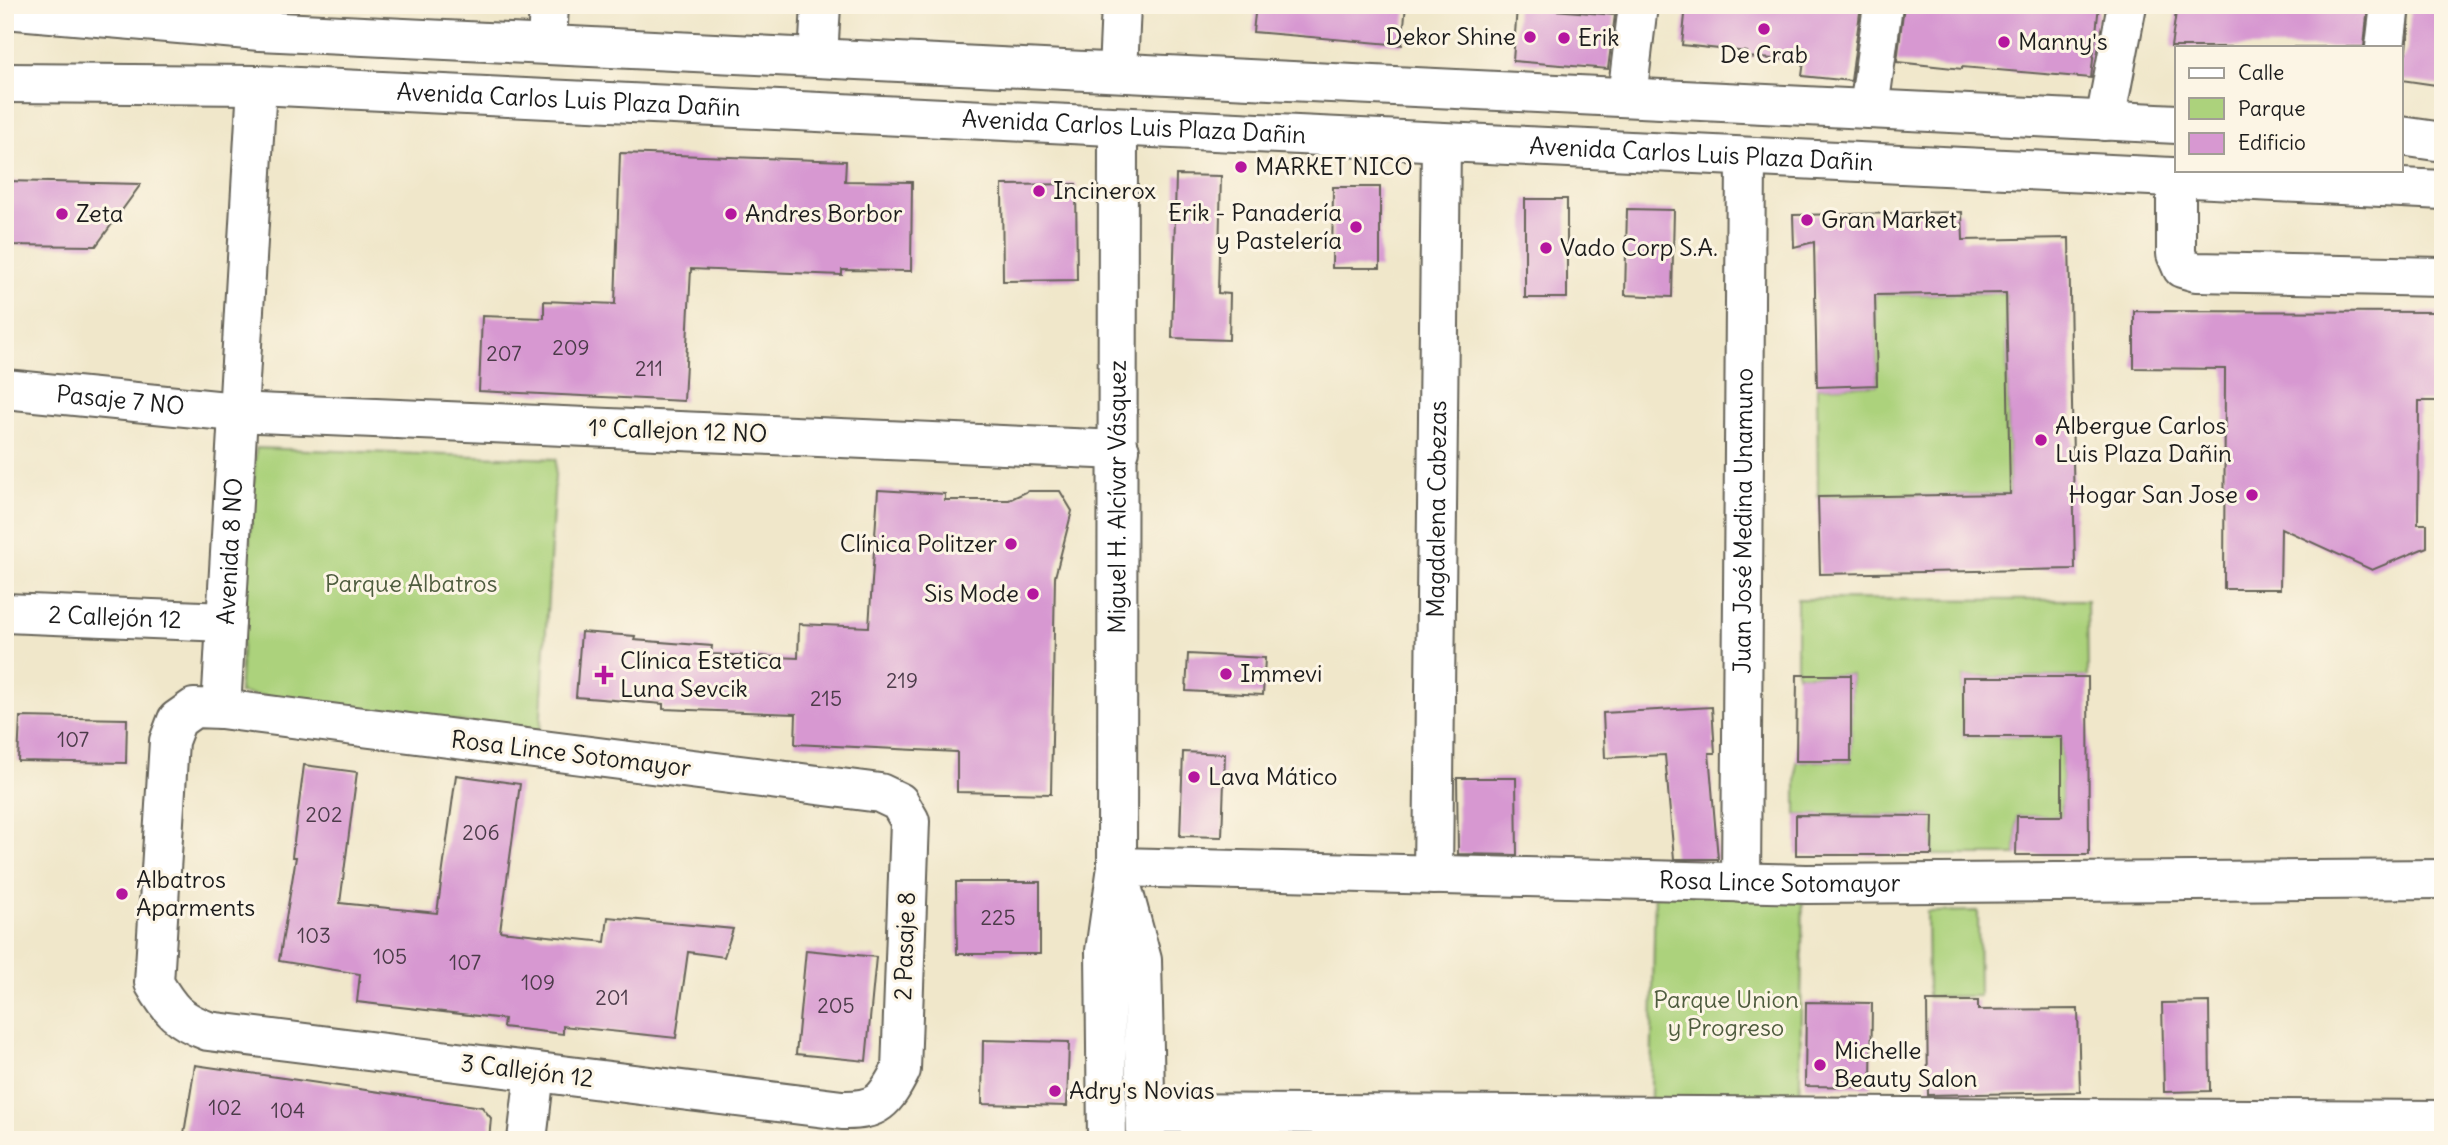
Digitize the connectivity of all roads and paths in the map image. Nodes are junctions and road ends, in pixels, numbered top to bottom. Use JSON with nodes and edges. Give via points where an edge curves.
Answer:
{"nodes":[{"id":1,"x":550,"y":5,"type":"edge"},
{"id":2,"x":821,"y":5,"type":"edge"},
{"id":3,"x":1121,"y":5,"type":"edge"},
{"id":4,"x":1638,"y":5,"type":"edge"},
{"id":5,"x":1883,"y":5,"type":"edge"},
{"id":6,"x":2127,"y":5,"type":"edge"},
{"id":7,"x":2390,"y":5,"type":"edge"},
{"id":8,"x":20,"y":9,"type":"edge"},
{"id":9,"x":103,"y":18,"type":"junction"},
{"id":10,"x":260,"y":18,"type":"edge"},
{"id":11,"x":5,"y":25,"type":"edge"},
{"id":12,"x":547,"y":44,"type":"junction"},
{"id":13,"x":2385,"y":46,"type":"edge"},
{"id":14,"x":818,"y":58,"type":"junction"},
{"id":15,"x":1118,"y":72,"type":"junction"},
{"id":16,"x":5,"y":83,"type":"edge"},
{"id":17,"x":257,"y":85,"type":"junction"},
{"id":18,"x":1627,"y":97,"type":"junction"},
{"id":19,"x":1869,"y":109,"type":"junction"},
{"id":20,"x":2105,"y":121,"type":"junction"},
{"id":21,"x":2175,"y":124,"type":"edge"},
{"id":22,"x":1118,"y":127,"type":"junction"},
{"id":23,"x":2443,"y":133,"type":"edge"},
{"id":24,"x":2402,"y":135,"type":"edge"},
{"id":25,"x":2402,"y":135,"type":"edge"},
{"id":26,"x":1441,"y":142,"type":"junction"},
{"id":27,"x":2443,"y":142,"type":"edge"},
{"id":28,"x":1746,"y":157,"type":"junction"},
{"id":29,"x":2176,"y":178,"type":"junction"},
{"id":30,"x":2390,"y":188,"type":"junction"},
{"id":31,"x":2443,"y":190,"type":"edge"},
{"id":32,"x":2443,"y":200,"type":"edge"},
{"id":33,"x":2443,"y":277,"type":"edge"},
{"id":34,"x":5,"y":389,"type":"edge"},
{"id":35,"x":236,"y":412,"type":"junction"},
{"id":36,"x":1120,"y":450,"type":"junction"},
{"id":37,"x":5,"y":612,"type":"edge"},
{"id":38,"x":226,"y":622,"type":"junction"},
{"id":39,"x":220,"y":709,"type":"junction"},
{"id":40,"x":910,"y":821,"type":"joint"},
{"id":41,"x":1117,"y":867,"type":"junction"},
{"id":42,"x":1433,"y":876,"type":"junction"},
{"id":43,"x":2443,"y":879,"type":"edge"},
{"id":44,"x":1741,"y":883,"type":"junction"},
{"id":45,"x":901,"y":1070,"type":"joint"},
{"id":46,"x":534,"y":1072,"type":"junction"},
{"id":47,"x":2443,"y":1120,"type":"edge"},
{"id":48,"x":1146,"y":1127,"type":"edge"},
{"id":49,"x":527,"y":1140,"type":"edge"},
{"id":50,"x":1107,"y":1140,"type":"edge"}],
"edges":[{"from":1,"to":12,"type":"street"},
{"from":2,"to":14,"type":"street"},
{"from":3,"to":15,"type":"street"},
{"from":4,"to":18,"type":"street"},
{"from":5,"to":19,"type":"street"},
{"from":6,"to":20,"type":"street"},
{"from":7,"to":13,"type":"street"},
{"from":8,"to":9,"type":"street"},
{"from":9,"to":10,"type":"street"},
{"from":9,"to":11,"type":"street"},
{"from":10,"to":12,"type":"street"},
{"from":12,"to":14,"type":"street"},
{"from":14,"to":15,"type":"street"},
{"from":15,"to":18,"type":"street"},
{"from":16,"to":17,"type":"street","name":"Avenida Carlos Luis Plaza Dañin"},
{"from":17,"to":22,"type":"street","name":"Avenida Carlos Luis Plaza Dañin"},
{"from":17,"to":35,"type":"street","name":"Avenida 8 NO"},
{"from":18,"to":19,"type":"street"},
{"from":19,"to":20,"type":"street"},
{"from":20,"to":21,"type":"street"},
{"from":22,"to":26,"type":"street","name":"Avenida Carlos Luis Plaza Dañin"},
{"from":22,"to":36,"type":"street","name":"Miguel H. Alcívar Vásquez"},
{"from":23,"to":24,"type":"street"},
{"from":25,"to":27,"type":"street"},
{"from":26,"to":28,"type":"street","name":"Avenida Carlos Luis Plaza Dañin"},
{"from":26,"to":42,"type":"street","name":"Magdalena Cabezas"},
{"from":28,"to":29,"type":"street","name":"Avenida Carlos Luis Plaza Dañin"},
{"from":28,"to":44,"type":"street","name":"Juan José Medina Unamuno"},
{"from":29,"to":30,"type":"street","name":"Avenida Carlos Luis Plaza Dañin"},
{"from":29,"to":33,"type":"street","via":[[2176,254],[2182,268],[2196,272]]},
{"from":30,"to":31,"type":"street","name":"Avenida Carlos Luis Plaza Dañin"},
{"from":30,"to":32,"type":"street","name":"Avenida Carlos Luis Plaza Dañin"},
{"from":34,"to":35,"type":"street","name":"Pasaje 7 NO"},
{"from":35,"to":36,"type":"street","name":"1º Callejon 12 NO"},
{"from":35,"to":38,"type":"street","name":"Avenida 8 NO"},
{"from":36,"to":41,"type":"street","name":"Miguel H. Alcívar Vásquez"},
{"from":37,"to":38,"type":"street","name":"2 Callejón 12"},
{"from":38,"to":39,"type":"street","name":"Avenida 8 NO"},
{"from":39,"to":40,"type":"street","name":"Rosa Lince Sotomayor","via":[[880,793],[899,802]]},
{"from":39,"to":46,"type":"street","name":"3 Callejón 12","via":[[194,708],[177,720],[169,741],[154,983],[166,1004],[183,1022],[208,1031]]},
{"from":40,"to":45,"type":"street","name":"2 Pasaje 8"},
{"from":41,"to":42,"type":"street","name":"Rosa Lince Sotomayor"},
{"from":41,"to":48,"type":"street","name":"Miguel H. Alcívar Vásquez","via":[[1142,960]]},
{"from":41,"to":50,"type":"street","name":"Miguel H. Alcívar Vásquez","via":[[1105,951]]},
{"from":42,"to":44,"type":"street","name":"Rosa Lince Sotomayor"},
{"from":43,"to":44,"type":"street","name":"Rosa Lince Sotomayor"},
{"from":45,"to":46,"type":"street","name":"3 Callejón 12","via":[[889,1094],[866,1111]]},
{"from":46,"to":49,"type":"street"},
{"from":47,"to":48,"type":"street"}]}
